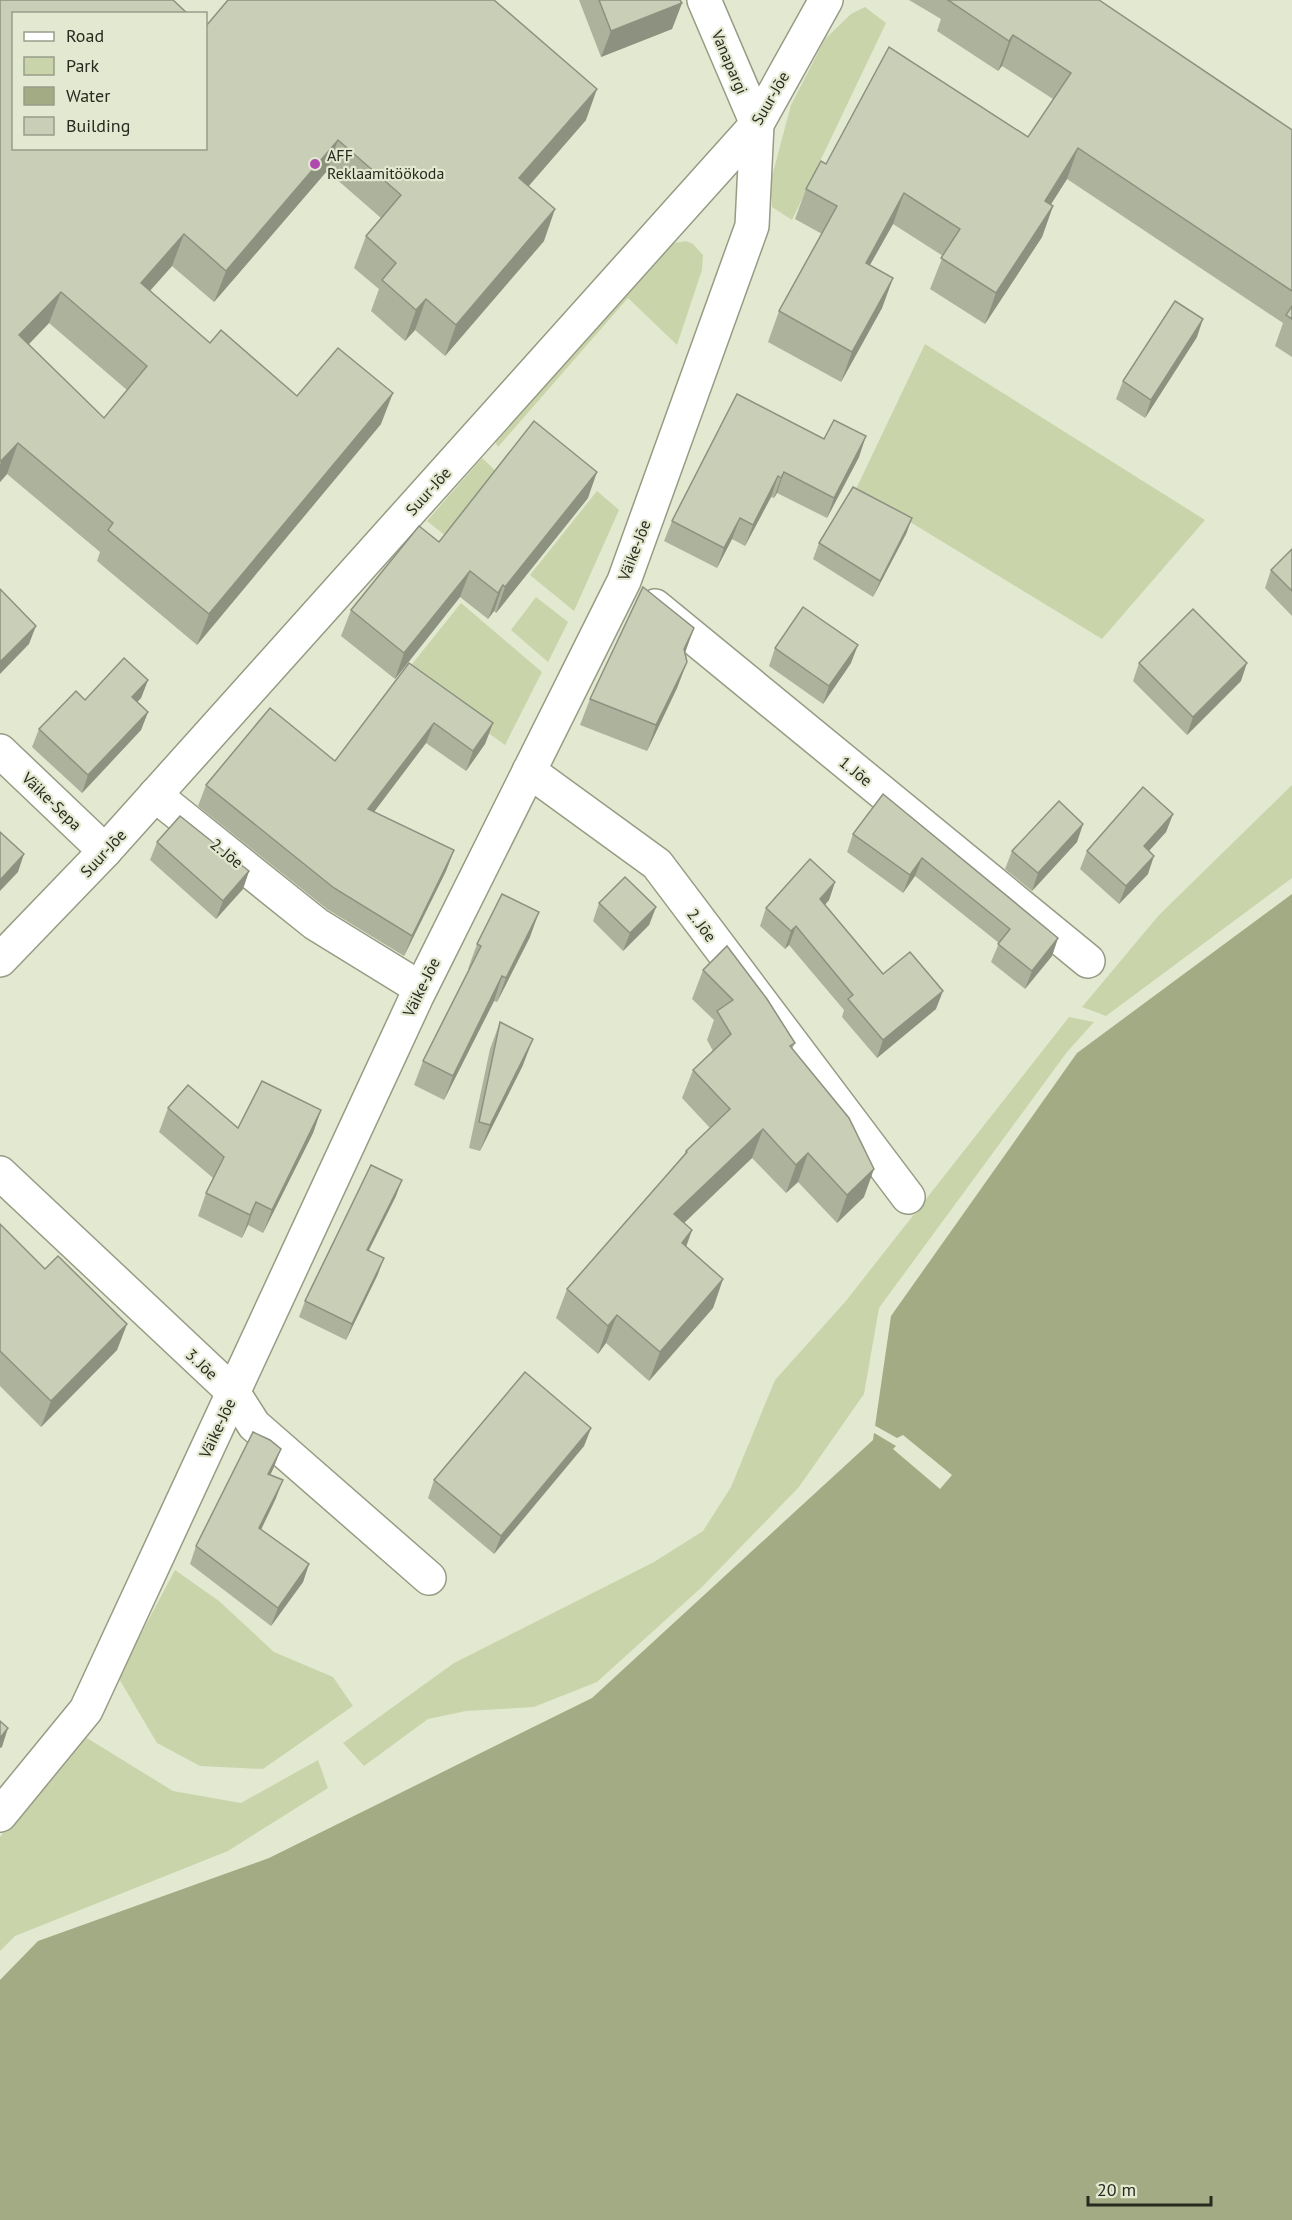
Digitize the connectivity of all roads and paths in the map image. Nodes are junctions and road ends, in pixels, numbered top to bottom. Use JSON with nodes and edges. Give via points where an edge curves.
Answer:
{"nodes":[{"id":1,"x":704,"y":0,"type":"edge"},
{"id":2,"x":826,"y":0,"type":"edge"},
{"id":3,"x":757,"y":124,"type":"junction"},
{"id":4,"x":624,"y":580,"type":"junction"},
{"id":5,"x":0,"y":751,"type":"edge"},
{"id":6,"x":529,"y":771,"type":"junction"},
{"id":7,"x":155,"y":795,"type":"junction"},
{"id":8,"x":105,"y":851,"type":"junction"},
{"id":9,"x":0,"y":960,"type":"edge"},
{"id":10,"x":1088,"y":961,"type":"dead end"},
{"id":11,"x":420,"y":988,"type":"junction"},
{"id":12,"x":0,"y":1173,"type":"edge"},
{"id":13,"x":908,"y":1197,"type":"dead end"},
{"id":14,"x":233,"y":1392,"type":"junction"},
{"id":15,"x":429,"y":1578,"type":"dead end"},
{"id":16,"x":0,"y":1815,"type":"edge"}],
"edges":[{"from":1,"to":3,"type":"street","name":"Vanapargi"},
{"from":2,"to":3,"type":"street","name":"Suur-Jõe"},
{"from":3,"to":4,"type":"street","name":"Väike-Jõe","via":[[752,226]]},
{"from":3,"to":7,"type":"street","name":"Suur-Jõe"},
{"from":4,"to":6,"type":"street","name":"Väike-Jõe"},
{"from":4,"to":10,"type":"street","name":"1. Jõe"},
{"from":5,"to":8,"type":"street","name":"Väike-Sepa"},
{"from":6,"to":11,"type":"street","name":"Väike-Jõe"},
{"from":6,"to":13,"type":"street","name":"2. Jõe","via":[[657,864]]},
{"from":7,"to":8,"type":"street","name":"Suur-Jõe"},
{"from":7,"to":11,"type":"street","name":"2. Jõe","via":[[316,924]]},
{"from":8,"to":9,"type":"street","name":"Suur-Jõe"},
{"from":11,"to":14,"type":"street","name":"Väike-Jõe"},
{"from":12,"to":14,"type":"street","name":"3. Jõe"},
{"from":14,"to":15,"type":"street","name":"3. Jõe","via":[[254,1425]]},
{"from":14,"to":16,"type":"street","name":"Väike-Jõe","via":[[86,1710]]}]}
